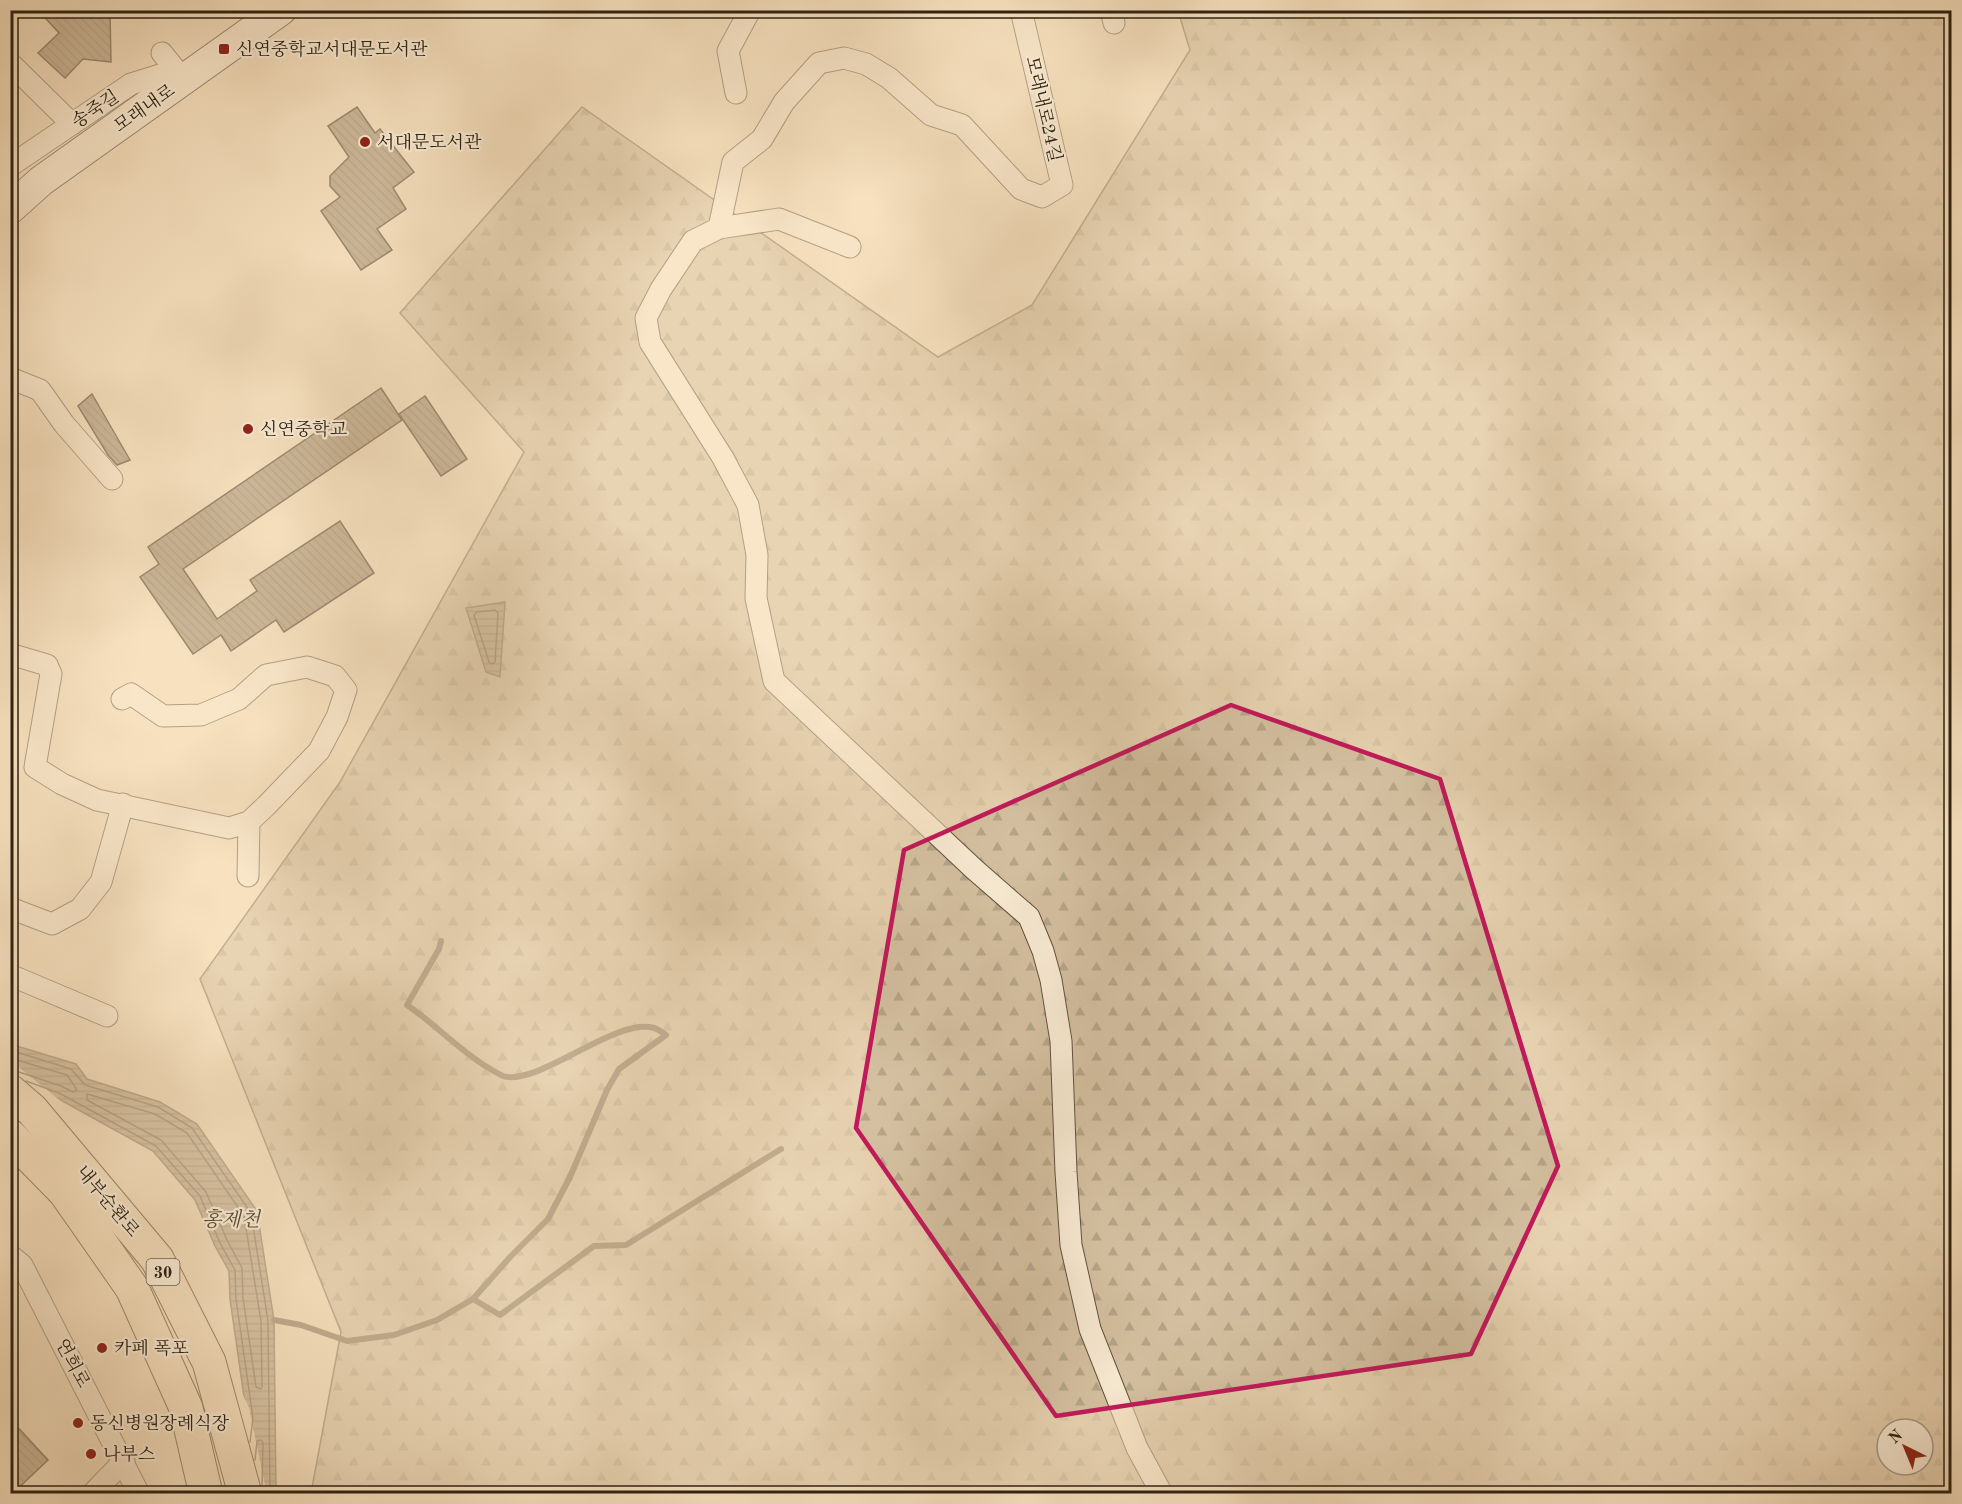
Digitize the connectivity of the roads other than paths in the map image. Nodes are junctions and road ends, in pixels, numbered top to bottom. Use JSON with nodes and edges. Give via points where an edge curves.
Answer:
{"nodes":[{"id":1,"x":281,"y":10,"type":"edge"},
{"id":2,"x":1021,"y":10,"type":"edge"},
{"id":3,"x":748,"y":11,"type":"edge"},
{"id":4,"x":162,"y":53,"type":"dead end"},
{"id":5,"x":10,"y":63,"type":"edge"},
{"id":6,"x":180,"y":75,"type":"junction"},
{"id":7,"x":736,"y":93,"type":"dead end"},
{"id":8,"x":72,"y":124,"type":"junction"},
{"id":9,"x":13,"y":157,"type":"edge"},
{"id":10,"x":10,"y":210,"type":"edge"},
{"id":11,"x":718,"y":228,"type":"junction"},
{"id":12,"x":850,"y":247,"type":"dead end"},
{"id":13,"x":10,"y":378,"type":"edge"},
{"id":14,"x":112,"y":479,"type":"dead end"},
{"id":15,"x":10,"y":654,"type":"edge"},
{"id":16,"x":122,"y":699,"type":"dead end"},
{"id":17,"x":123,"y":804,"type":"junction"},
{"id":18,"x":249,"y":822,"type":"junction"},
{"id":19,"x":248,"y":876,"type":"dead end"},
{"id":20,"x":10,"y":908,"type":"edge"},
{"id":21,"x":10,"y":975,"type":"edge"},
{"id":22,"x":107,"y":1016,"type":"dead end"},
{"id":23,"x":10,"y":1091,"type":"edge"},
{"id":24,"x":10,"y":1136,"type":"edge"},
{"id":25,"x":14,"y":1266,"type":"edge"},
{"id":26,"x":124,"y":1461,"type":"junction"},
{"id":27,"x":92,"y":1494,"type":"edge"},
{"id":28,"x":139,"y":1494,"type":"edge"},
{"id":29,"x":206,"y":1494,"type":"edge"},
{"id":30,"x":245,"y":1494,"type":"edge"},
{"id":31,"x":1162,"y":1494,"type":"edge"}],
"edges":[{"from":1,"to":6,"type":"main road","name":"모래내로"},
{"from":2,"to":11,"type":"street","name":"모래내로24길","via":[[1062,185],[1042,196],[1021,189],[962,124],[931,115],[889,78],[866,64],[844,58],[819,63],[784,102],[762,139],[733,162]]},
{"from":3,"to":7,"type":"street","via":[[728,51]]},
{"from":4,"to":6,"type":"street"},
{"from":5,"to":8,"type":"street"},
{"from":6,"to":8,"type":"street","name":"송죽길","via":[[131,84]]},
{"from":6,"to":10,"type":"main road","name":"모래내로","via":[[41,181]]},
{"from":8,"to":9,"type":"street","name":"송죽길"},
{"from":11,"to":12,"type":"street","via":[[779,219]]},
{"from":11,"to":31,"type":"street","via":[[693,241],[661,289],[646,318],[650,342],[748,505],[757,555],[756,598],[774,681],[1029,917],[1051,980],[1061,1041],[1066,1183],[1075,1266],[1090,1329],[1105,1369],[1137,1448]]},
{"from":13,"to":14,"type":"street","via":[[40,390]]},
{"from":15,"to":17,"type":"street","via":[[47,665],[51,674],[35,767],[97,800]]},
{"from":16,"to":18,"type":"street","via":[[131,694],[163,716],[201,715],[239,699],[266,675],[307,667],[335,676],[346,690],[319,751]]},
{"from":17,"to":18,"type":"street","via":[[229,828]]},
{"from":17,"to":20,"type":"street","via":[[101,882],[80,909],[52,924]]},
{"from":18,"to":19,"type":"street"},
{"from":21,"to":22,"type":"street"},
{"from":23,"to":30,"type":"highway","name":"내부순환로","number":"30","via":[[32,1110],[157,1259],[209,1362]]},
{"from":24,"to":29,"type":"highway","name":"내부순환로","number":"30","via":[[65,1192],[132,1288],[186,1408]]},
{"from":25,"to":26,"type":"street","name":"연희로"},
{"from":26,"to":27,"type":"street"},
{"from":26,"to":28,"type":"street","name":"연희로"}]}
